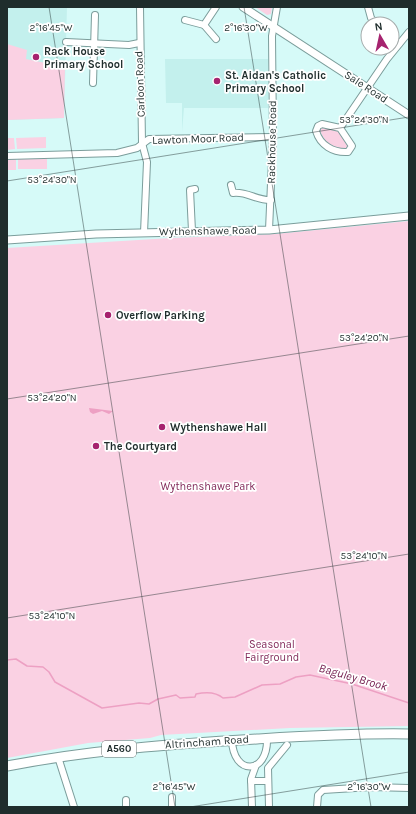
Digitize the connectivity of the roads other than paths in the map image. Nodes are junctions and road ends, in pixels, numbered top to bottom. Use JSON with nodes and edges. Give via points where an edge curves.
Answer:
{"nodes":[{"id":1,"x":140,"y":7,"type":"edge"},
{"id":2,"x":216,"y":7,"type":"edge"},
{"id":3,"x":243,"y":7,"type":"edge"},
{"id":4,"x":277,"y":7,"type":"edge"},
{"id":5,"x":95,"y":15,"type":"dead end"},
{"id":6,"x":185,"y":20,"type":"dead end"},
{"id":7,"x":204,"y":25,"type":"junction"},
{"id":8,"x":273,"y":26,"type":"junction"},
{"id":9,"x":409,"y":32,"type":"edge"},
{"id":10,"x":216,"y":39,"type":"dead end"},
{"id":11,"x":401,"y":41,"type":"junction"},
{"id":12,"x":66,"y":42,"type":"dead end"},
{"id":13,"x":139,"y":43,"type":"junction"},
{"id":14,"x":94,"y":44,"type":"junction"},
{"id":15,"x":409,"y":44,"type":"edge"},
{"id":16,"x":94,"y":83,"type":"dead end"},
{"id":17,"x":368,"y":88,"type":"junction"},
{"id":18,"x":409,"y":115,"type":"edge"},
{"id":19,"x":340,"y":128,"type":"junction"},
{"id":20,"x":272,"y":137,"type":"junction"},
{"id":21,"x":142,"y":143,"type":"junction"},
{"id":22,"x":7,"y":156,"type":"edge"},
{"id":23,"x":231,"y":185,"type":"dead end"},
{"id":24,"x":190,"y":189,"type":"dead end"},
{"id":25,"x":271,"y":200,"type":"junction"},
{"id":26,"x":409,"y":216,"type":"edge"},
{"id":27,"x":270,"y":230,"type":"junction"},
{"id":28,"x":192,"y":231,"type":"junction"},
{"id":29,"x":144,"y":233,"type":"junction"},
{"id":30,"x":7,"y":240,"type":"edge"},
{"id":31,"x":409,"y":734,"type":"edge"},
{"id":32,"x":267,"y":739,"type":"junction"},
{"id":33,"x":232,"y":740,"type":"junction"},
{"id":34,"x":287,"y":745,"type":"dead end"},
{"id":35,"x":58,"y":757,"type":"junction"},
{"id":36,"x":256,"y":765,"type":"junction"},
{"id":37,"x":7,"y":766,"type":"edge"},
{"id":38,"x":246,"y":766,"type":"junction"},
{"id":39,"x":251,"y":780,"type":"junction"},
{"id":40,"x":268,"y":781,"type":"junction"},
{"id":41,"x":409,"y":788,"type":"edge"},
{"id":42,"x":172,"y":798,"type":"dead end"},
{"id":43,"x":74,"y":807,"type":"edge"},
{"id":44,"x":172,"y":807,"type":"edge"},
{"id":45,"x":252,"y":807,"type":"edge"},
{"id":46,"x":269,"y":807,"type":"edge"},
{"id":47,"x":317,"y":807,"type":"edge"}],
"edges":[{"from":1,"to":13,"type":"street","name":"Carloon Road"},
{"from":2,"to":7,"type":"street"},
{"from":3,"to":8,"type":"main road","name":"Sale Road"},
{"from":4,"to":8,"type":"street","name":"Rackhouse Road"},
{"from":5,"to":14,"type":"street"},
{"from":6,"to":7,"type":"street"},
{"from":7,"to":10,"type":"street"},
{"from":8,"to":17,"type":"main road","name":"Sale Road"},
{"from":8,"to":20,"type":"street","name":"Rackhouse Road"},
{"from":9,"to":11,"type":"street"},
{"from":11,"to":15,"type":"street"},
{"from":11,"to":17,"type":"street"},
{"from":12,"to":14,"type":"street"},
{"from":13,"to":14,"type":"street"},
{"from":13,"to":21,"type":"street","name":"Carloon Road"},
{"from":14,"to":16,"type":"street"},
{"from":17,"to":18,"type":"main road","name":"Sale Road"},
{"from":17,"to":19,"type":"street"},
{"from":19,"to":19,"type":"street","via":[[322,124],[316,131],[322,144],[328,148],[348,152],[351,143]]},
{"from":20,"to":21,"type":"street","name":"Lawton Moor Road","via":[[149,139]]},
{"from":20,"to":25,"type":"street","name":"Rackhouse Road"},
{"from":21,"to":22,"type":"street","name":"Lawton Moor Road","via":[[128,151],[117,153]]},
{"from":21,"to":29,"type":"street","name":"Carloon Road","via":[[148,162]]},
{"from":23,"to":25,"type":"street","via":[[233,193]]},
{"from":24,"to":28,"type":"street"},
{"from":25,"to":27,"type":"street","name":"Rackhouse Road"},
{"from":26,"to":27,"type":"main road","name":"Wythenshawe Road"},
{"from":27,"to":28,"type":"main road","name":"Wythenshawe Road"},
{"from":28,"to":29,"type":"main road","name":"Wythenshawe Road"},
{"from":29,"to":30,"type":"main road","name":"Wythenshawe Road"},
{"from":31,"to":32,"type":"highway","name":"Altrincham Road","number":"A560"},
{"from":32,"to":33,"type":"highway","name":"Altrincham Road","number":"A560"},
{"from":32,"to":36,"type":"street","via":[[265,756]]},
{"from":33,"to":35,"type":"highway","name":"Altrincham Road","number":"A560"},
{"from":33,"to":38,"type":"street","via":[[236,759]]},
{"from":34,"to":40,"type":"street","via":[[269,765]]},
{"from":35,"to":37,"type":"highway","name":"Altrincham Road","number":"A560"},
{"from":35,"to":43,"type":"street"},
{"from":36,"to":38,"type":"street"},
{"from":36,"to":39,"type":"street"},
{"from":38,"to":39,"type":"street"},
{"from":39,"to":40,"type":"street"},
{"from":39,"to":45,"type":"street"},
{"from":40,"to":46,"type":"street"},
{"from":41,"to":47,"type":"street","via":[[323,790],[318,795]]},
{"from":42,"to":44,"type":"street"}]}
